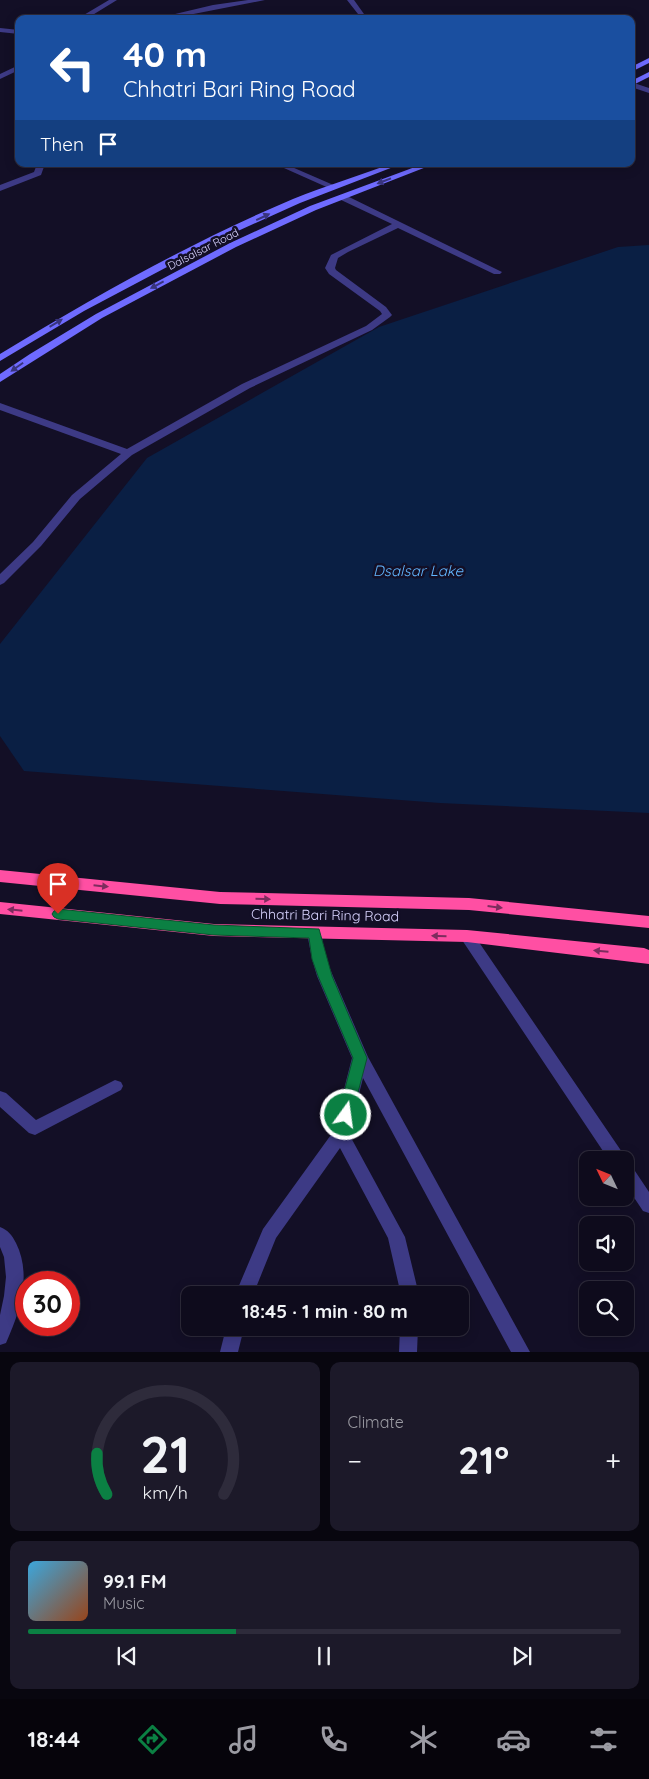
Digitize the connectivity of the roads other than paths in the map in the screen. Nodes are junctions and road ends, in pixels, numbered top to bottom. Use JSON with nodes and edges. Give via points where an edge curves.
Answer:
{"nodes":[{"id":1,"x":114,"y":0,"type":"edge"},
{"id":2,"x":262,"y":0,"type":"edge"},
{"id":3,"x":350,"y":0,"type":"edge"},
{"id":4,"x":87,"y":15,"type":"edge"},
{"id":5,"x":176,"y":15,"type":"edge"},
{"id":6,"x":361,"y":15,"type":"edge"},
{"id":7,"x":0,"y":30,"type":"edge"},
{"id":8,"x":15,"y":32,"type":"edge"},
{"id":9,"x":649,"y":60,"type":"edge"},
{"id":10,"x":635,"y":68,"type":"edge"},
{"id":11,"x":15,"y":69,"type":"edge"},
{"id":12,"x":649,"y":74,"type":"edge"},
{"id":13,"x":0,"y":78,"type":"edge"},
{"id":14,"x":635,"y":82,"type":"edge"},
{"id":15,"x":635,"y":86,"type":"edge"},
{"id":16,"x":649,"y":91,"type":"edge"},
{"id":17,"x":40,"y":167,"type":"edge"},
{"id":18,"x":286,"y":167,"type":"edge"},
{"id":19,"x":384,"y":167,"type":"edge"},
{"id":20,"x":422,"y":167,"type":"edge"},
{"id":21,"x":334,"y":187,"type":"junction"},
{"id":22,"x":0,"y":188,"type":"edge"},
{"id":23,"x":342,"y":197,"type":"junction"},
{"id":24,"x":398,"y":224,"type":"junction"},
{"id":25,"x":497,"y":272,"type":"dead end"},
{"id":26,"x":0,"y":358,"type":"edge"},
{"id":27,"x":0,"y":379,"type":"edge"},
{"id":28,"x":0,"y":406,"type":"edge"},
{"id":29,"x":128,"y":453,"type":"junction"},
{"id":30,"x":0,"y":581,"type":"edge"},
{"id":31,"x":0,"y":876,"type":"edge"},
{"id":32,"x":0,"y":908,"type":"edge"},
{"id":33,"x":649,"y":922,"type":"edge"},
{"id":34,"x":314,"y":933,"type":"junction"},
{"id":35,"x":467,"y":936,"type":"junction"},
{"id":36,"x":649,"y":957,"type":"edge"},
{"id":37,"x":360,"y":1058,"type":"junction"},
{"id":38,"x":115,"y":1086,"type":"dead end"},
{"id":39,"x":0,"y":1097,"type":"edge"},
{"id":40,"x":341,"y":1134,"type":"junction"},
{"id":41,"x":612,"y":1151,"type":"edge"},
{"id":42,"x":634,"y":1184,"type":"edge"},
{"id":43,"x":649,"y":1206,"type":"edge"},
{"id":44,"x":0,"y":1234,"type":"edge"},
{"id":45,"x":248,"y":1286,"type":"edge"},
{"id":46,"x":408,"y":1286,"type":"edge"},
{"id":47,"x":233,"y":1336,"type":"edge"},
{"id":48,"x":409,"y":1336,"type":"edge"},
{"id":49,"x":0,"y":1337,"type":"edge"},
{"id":50,"x":229,"y":1352,"type":"edge"},
{"id":51,"x":408,"y":1352,"type":"edge"},
{"id":52,"x":521,"y":1352,"type":"edge"}],
"edges":[{"from":1,"to":4,"type":"street"},
{"from":2,"to":5,"type":"street"},
{"from":3,"to":6,"type":"street"},
{"from":7,"to":8,"type":"street"},
{"from":9,"to":10,"type":"street"},
{"from":11,"to":13,"type":"street"},
{"from":12,"to":14,"type":"street"},
{"from":15,"to":16,"type":"street"},
{"from":17,"to":22,"type":"street","via":[[38,173]]},
{"from":18,"to":21,"type":"street"},
{"from":19,"to":21,"type":"street","name":"Dalsalsar Road"},
{"from":20,"to":23,"type":"street","name":"Dalsalsar Road","one_way":true},
{"from":26,"to":21,"type":"street","name":"Dalsalsar Road","one_way":true,"via":[[81,309],[216,238]]},
{"from":23,"to":24,"type":"street"},
{"from":23,"to":27,"type":"street","name":"Dalsalsar Road","one_way":true,"via":[[233,245],[99,316]]},
{"from":24,"to":25,"type":"street"},
{"from":24,"to":29,"type":"street","via":[[334,257],[330,268],[383,309],[387,315],[384,318],[246,386]]},
{"from":28,"to":29,"type":"street"},
{"from":29,"to":30,"type":"street","via":[[76,497],[37,544]]},
{"from":31,"to":33,"type":"highway","name":"Chhatri Bari Ring Road","one_way":true,"via":[[220,898],[469,904]]},
{"from":34,"to":32,"type":"highway","name":"Chhatri Bari Ring Road","one_way":true,"via":[[214,930]]},
{"from":35,"to":34,"type":"highway","name":"Chhatri Bari Ring Road","one_way":true},
{"from":34,"to":37,"type":"street","via":[[325,976]]},
{"from":36,"to":35,"type":"highway","name":"Chhatri Bari Ring Road","one_way":true},
{"from":35,"to":41,"type":"street"},
{"from":37,"to":40,"type":"street"},
{"from":37,"to":52,"type":"street"},
{"from":38,"to":39,"type":"street","via":[[35,1128]]},
{"from":40,"to":45,"type":"street","via":[[269,1234]]},
{"from":40,"to":46,"type":"street","via":[[396,1237]]},
{"from":42,"to":43,"type":"street"},
{"from":44,"to":49,"type":"street","via":[[14,1258],[12,1304]]},
{"from":47,"to":50,"type":"street"},
{"from":48,"to":51,"type":"street"}]}
